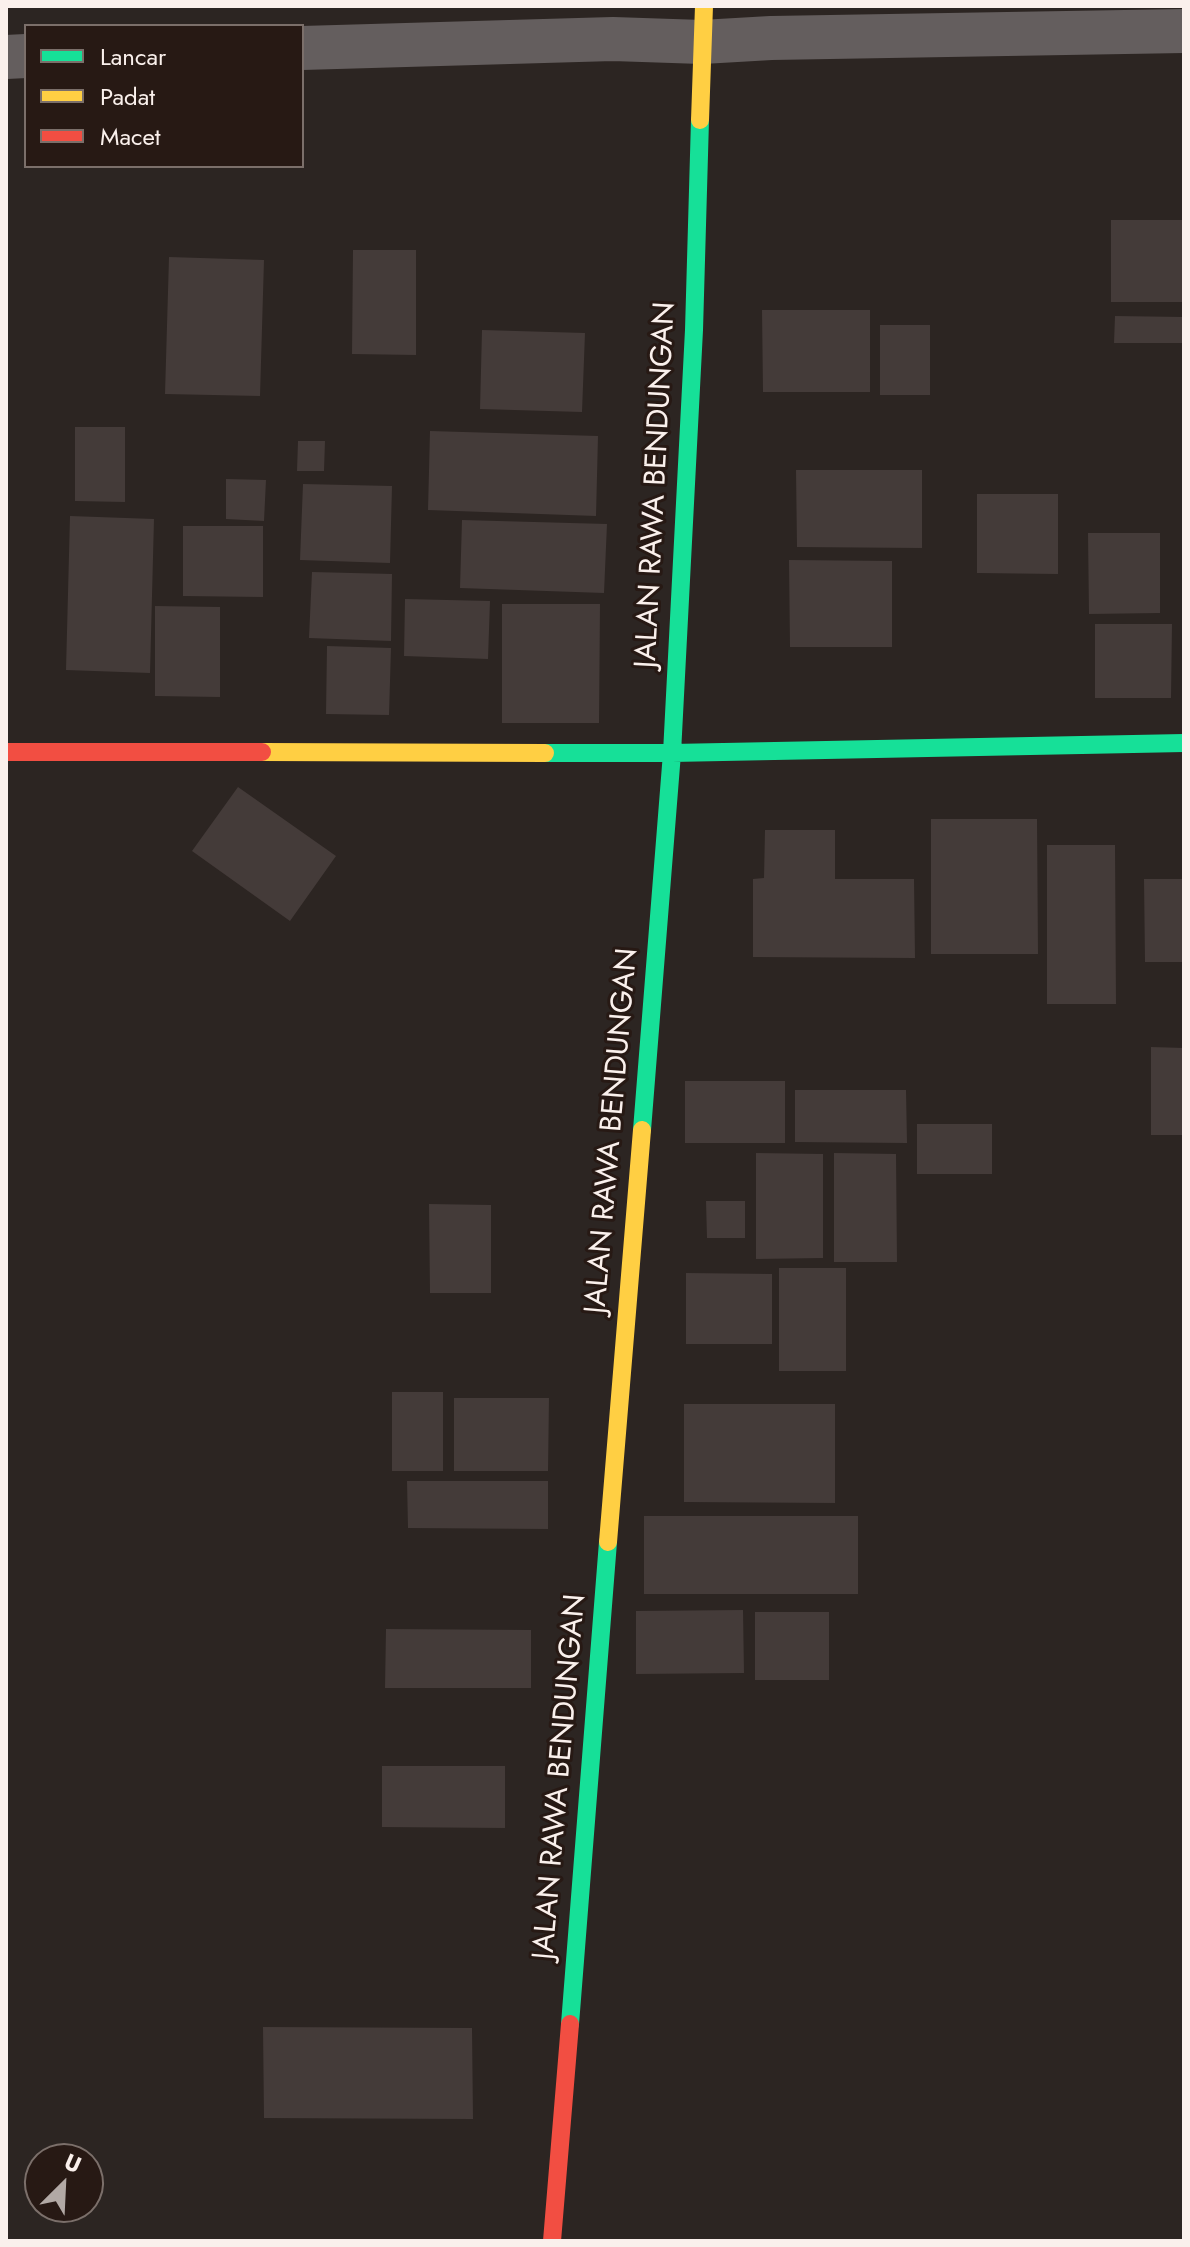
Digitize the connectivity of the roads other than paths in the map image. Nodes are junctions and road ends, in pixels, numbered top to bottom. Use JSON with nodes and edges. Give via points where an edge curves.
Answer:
{"nodes":[{"id":1,"x":703,"y":24,"type":"edge"},
{"id":2,"x":1184,"y":31,"type":"edge"},
{"id":3,"x":304,"y":48,"type":"edge"},
{"id":4,"x":1184,"y":743,"type":"edge"},
{"id":5,"x":6,"y":752,"type":"edge"},
{"id":6,"x":672,"y":753,"type":"junction"},
{"id":7,"x":552,"y":2241,"type":"edge"}],
"edges":[{"from":1,"to":2,"type":"street","via":[[771,38]]},
{"from":1,"to":3,"type":"street","via":[[613,39]]},
{"from":1,"to":6,"type":"street","name":"JALAN RAWA BENDUNGAN","via":[[694,330]]},
{"from":4,"to":6,"type":"street"},
{"from":5,"to":6,"type":"street"},
{"from":6,"to":7,"type":"street","name":"JALAN RAWA BENDUNGAN"}]}
